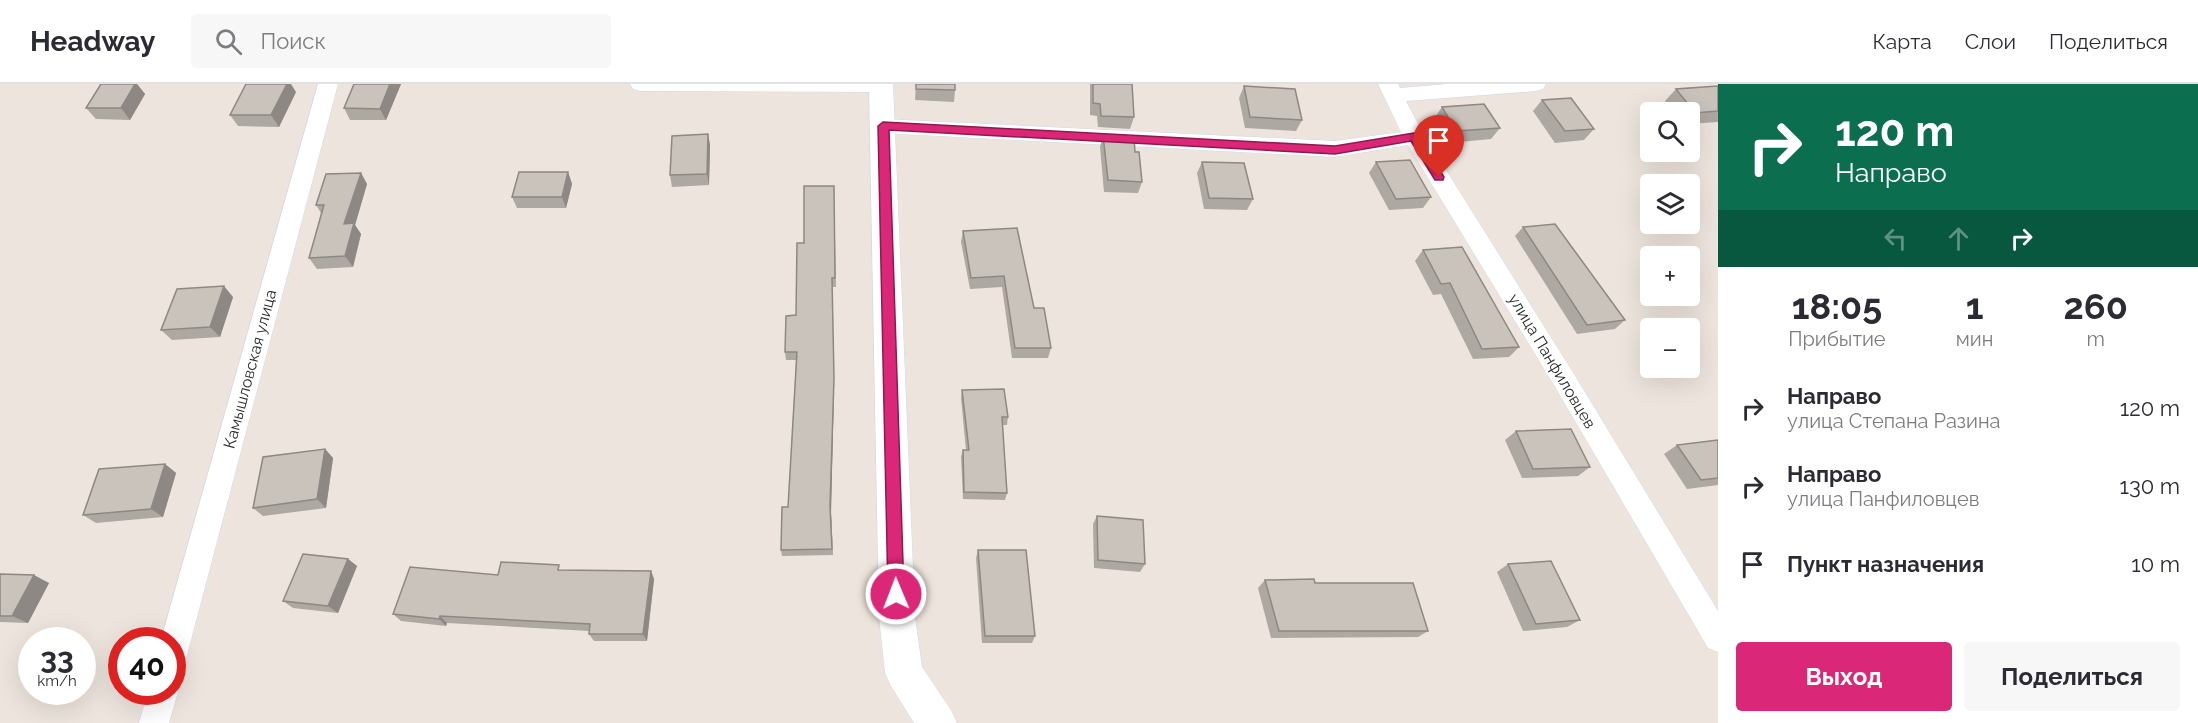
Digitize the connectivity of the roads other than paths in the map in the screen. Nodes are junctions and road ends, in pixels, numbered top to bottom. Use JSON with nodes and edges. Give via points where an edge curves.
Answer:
{"nodes":[{"id":1,"x":328,"y":84,"type":"edge"},
{"id":2,"x":640,"y":84,"type":"edge"},
{"id":3,"x":881,"y":84,"type":"edge"},
{"id":4,"x":1536,"y":84,"type":"edge"},
{"id":5,"x":1391,"y":89,"type":"edge"},
{"id":6,"x":883,"y":126,"type":"junction"},
{"id":7,"x":1414,"y":136,"type":"junction"},
{"id":8,"x":180,"y":627,"type":"edge"},
{"id":9,"x":1718,"y":638,"type":"edge"},
{"id":10,"x":159,"y":705,"type":"edge"},
{"id":11,"x":154,"y":723,"type":"edge"},
{"id":12,"x":938,"y":723,"type":"edge"}],
"edges":[{"from":1,"to":8,"type":"street","name":"Камышловская улица"},
{"from":2,"to":3,"type":"street"},
{"from":3,"to":6,"type":"street"},
{"from":4,"to":5,"type":"street"},
{"from":5,"to":7,"type":"street","name":"улица Панфиловцев"},
{"from":6,"to":7,"type":"street","via":[[1335,150]]},
{"from":6,"to":12,"type":"street","via":[[897,617],[904,673]]},
{"from":7,"to":9,"type":"street","name":"улица Панфиловцев"},
{"from":10,"to":11,"type":"street"}]}
